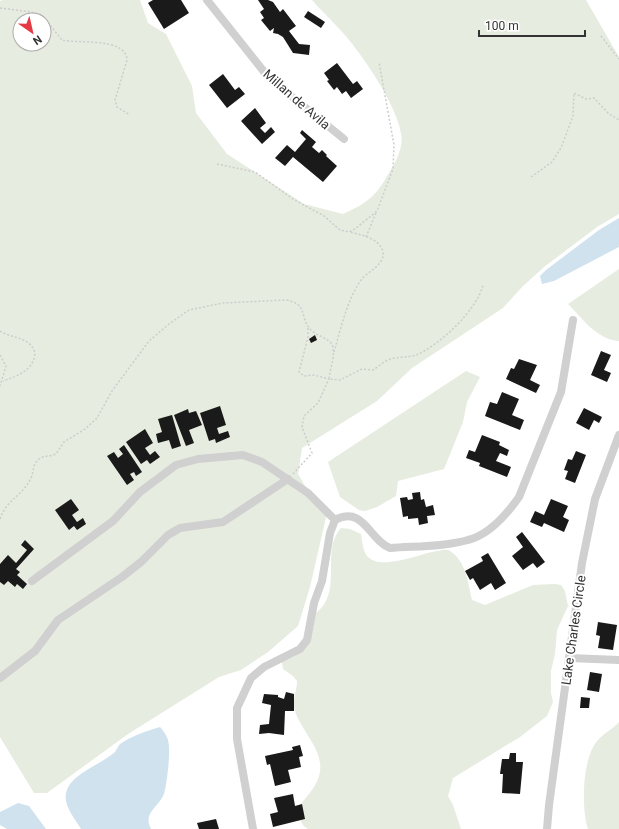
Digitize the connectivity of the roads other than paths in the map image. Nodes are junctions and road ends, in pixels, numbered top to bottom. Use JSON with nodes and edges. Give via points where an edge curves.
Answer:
{"nodes":[{"id":1,"x":207,"y":0,"type":"edge"},
{"id":2,"x":344,"y":139,"type":"dead end"},
{"id":3,"x":573,"y":320,"type":"dead end"},
{"id":4,"x":619,"y":435,"type":"edge"},
{"id":5,"x":288,"y":479,"type":"junction"},
{"id":6,"x":335,"y":520,"type":"junction"},
{"id":7,"x":32,"y":580,"type":"dead end"},
{"id":8,"x":569,"y":658,"type":"junction"},
{"id":9,"x":619,"y":660,"type":"edge"},
{"id":10,"x":0,"y":678,"type":"edge"},
{"id":11,"x":253,"y":829,"type":"edge"},
{"id":12,"x":547,"y":829,"type":"edge"}],
"edges":[{"from":1,"to":2,"type":"street","name":"Millan de Avila","via":[[270,78]]},
{"from":3,"to":6,"type":"street","via":[[561,392],[519,497],[499,521],[469,540],[390,548],[384,546],[362,521],[351,516]]},
{"from":4,"to":8,"type":"street","name":"Lake Charles Circle","via":[[595,499],[582,563]]},
{"from":5,"to":6,"type":"street","via":[[308,493]]},
{"from":5,"to":7,"type":"street","via":[[262,462],[243,455],[198,459],[176,465],[140,492],[113,521]]},
{"from":5,"to":10,"type":"street","via":[[223,522],[180,528],[168,535],[122,577],[58,620],[35,651]]},
{"from":6,"to":11,"type":"street","via":[[307,640],[300,649],[264,667],[250,678],[237,708],[237,739]]},
{"from":8,"to":9,"type":"street"},
{"from":8,"to":12,"type":"street","name":"Lake Charles Circle","via":[[548,805]]}]}
